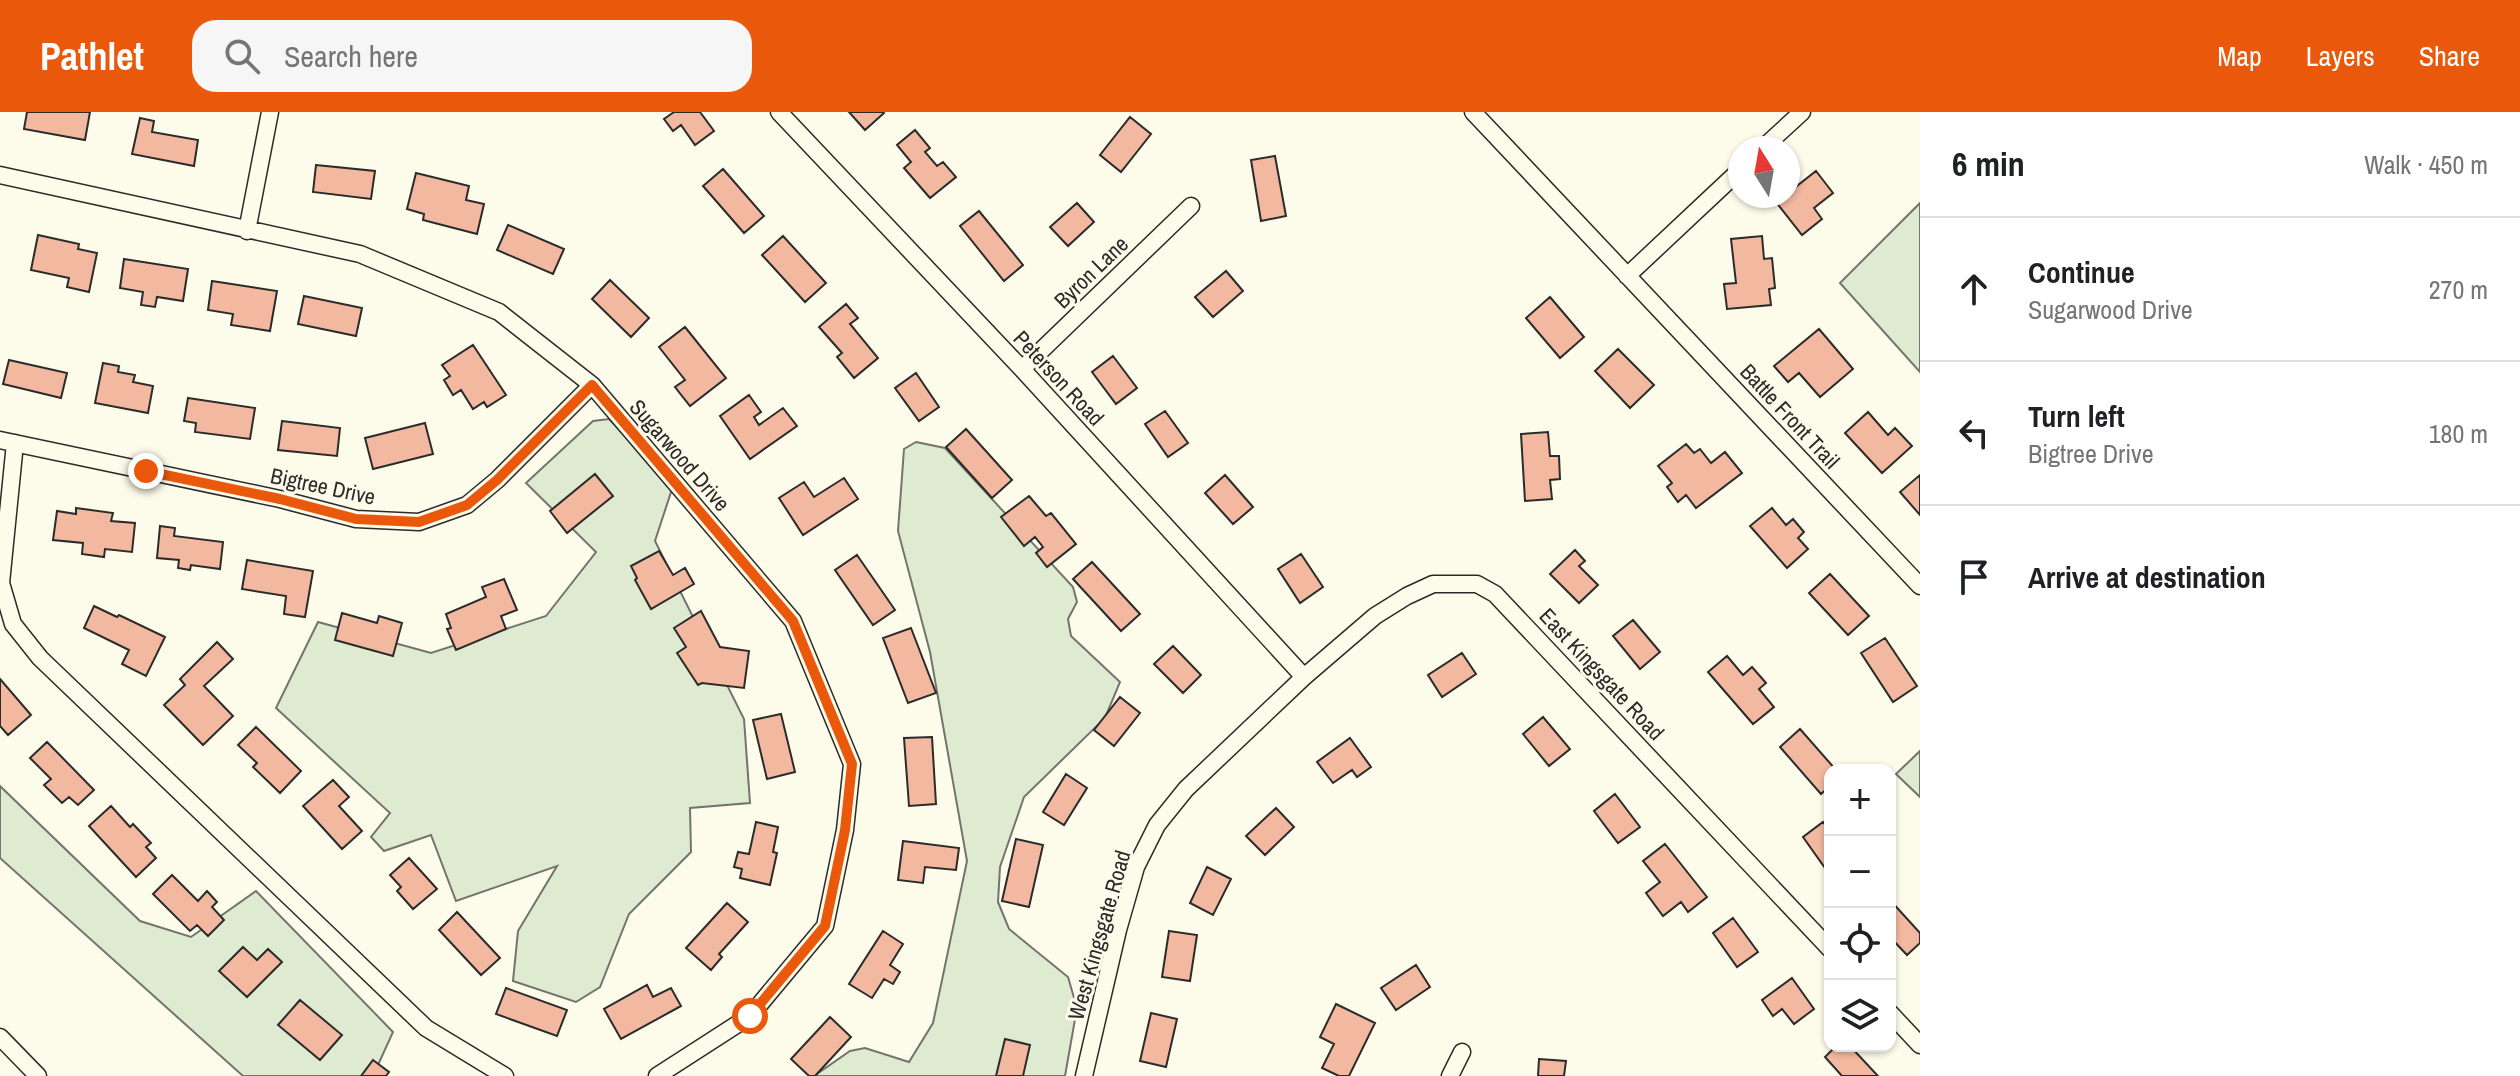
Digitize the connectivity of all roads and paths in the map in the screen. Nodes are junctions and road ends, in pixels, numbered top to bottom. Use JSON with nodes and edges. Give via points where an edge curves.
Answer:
{"nodes":[{"id":1,"x":270,"y":112,"type":"edge"},
{"id":2,"x":779,"y":112,"type":"edge"},
{"id":3,"x":1473,"y":112,"type":"edge"},
{"id":4,"x":1802,"y":112,"type":"edge"},
{"id":5,"x":1776,"y":136,"type":"edge"},
{"id":6,"x":0,"y":175,"type":"edge"},
{"id":7,"x":1728,"y":181,"type":"edge"},
{"id":8,"x":1191,"y":206,"type":"dead end"},
{"id":9,"x":247,"y":231,"type":"junction"},
{"id":10,"x":1627,"y":276,"type":"junction"},
{"id":11,"x":1022,"y":369,"type":"junction"},
{"id":12,"x":592,"y":385,"type":"junction"},
{"id":13,"x":8,"y":442,"type":"edge"},
{"id":14,"x":1920,"y":586,"type":"edge"},
{"id":15,"x":1304,"y":677,"type":"junction"},
{"id":16,"x":1824,"y":943,"type":"edge"},
{"id":17,"x":1896,"y":1019,"type":"edge"},
{"id":18,"x":0,"y":1037,"type":"edge"},
{"id":19,"x":1920,"y":1045,"type":"edge"},
{"id":20,"x":1462,"y":1052,"type":"dead end"},
{"id":21,"x":38,"y":1076,"type":"edge"},
{"id":22,"x":505,"y":1076,"type":"edge"},
{"id":23,"x":657,"y":1076,"type":"edge"},
{"id":24,"x":1084,"y":1076,"type":"edge"},
{"id":25,"x":1450,"y":1076,"type":"edge"}],
"edges":[{"from":1,"to":9,"type":"street"},
{"from":2,"to":11,"type":"street","name":"Peterson Road"},
{"from":3,"to":10,"type":"street","name":"Battle Front Trail"},
{"from":4,"to":5,"type":"street"},
{"from":6,"to":9,"type":"street","name":"Sugarwood Drive"},
{"from":7,"to":10,"type":"street"},
{"from":8,"to":11,"type":"street","name":"Byron Lane"},
{"from":9,"to":12,"type":"street","name":"Sugarwood Drive","via":[[360,254],[499,312]]},
{"from":10,"to":14,"type":"street","name":"Battle Front Trail"},
{"from":11,"to":15,"type":"street","name":"Peterson Road"},
{"from":12,"to":13,"type":"street","name":"Bigtree Drive","via":[[467,505],[419,522],[356,519]]},
{"from":12,"to":23,"type":"street","name":"Sugarwood Drive","via":[[793,621],[852,764],[825,926],[750,1016]]},
{"from":13,"to":22,"type":"street","via":[[1,583],[13,624],[51,669],[426,1028]]},
{"from":15,"to":16,"type":"street","name":"East Kingsgate Road","via":[[1375,616],[1407,596],[1433,584],[1477,584],[1525,624]]},
{"from":15,"to":24,"type":"street","name":"West Kingsgate Road","via":[[1186,789],[1157,825],[1136,867]]},
{"from":17,"to":19,"type":"street"},
{"from":18,"to":21,"type":"street"},
{"from":20,"to":25,"type":"street"}]}
